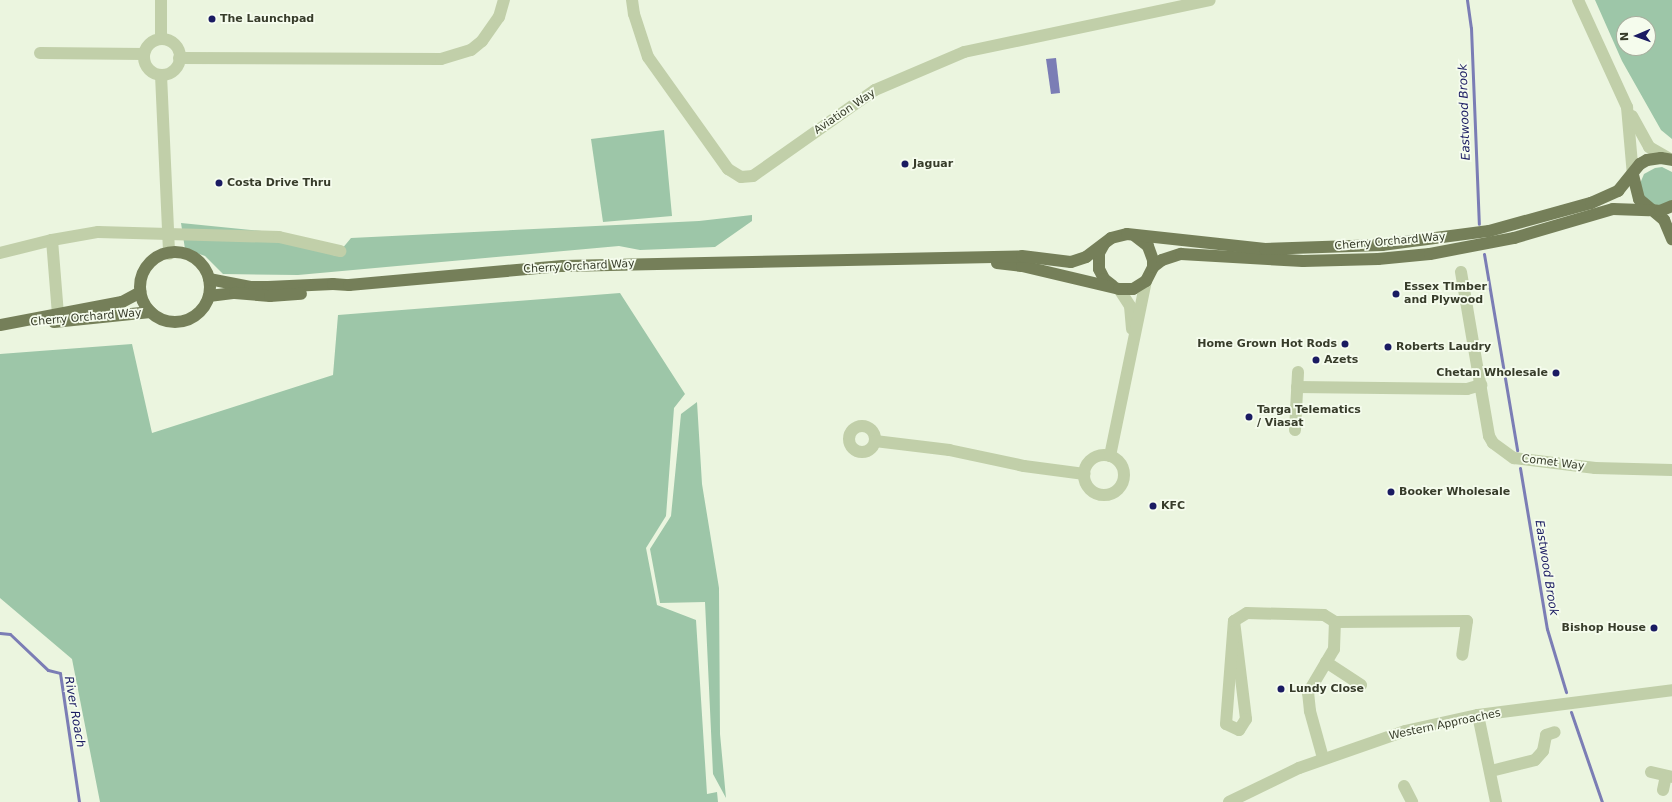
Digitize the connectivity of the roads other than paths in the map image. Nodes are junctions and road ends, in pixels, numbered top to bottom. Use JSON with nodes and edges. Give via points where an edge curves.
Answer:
{"nodes":[{"id":1,"x":161,"y":0,"type":"edge"},
{"id":2,"x":504,"y":0,"type":"edge"},
{"id":3,"x":632,"y":0,"type":"edge"},
{"id":4,"x":1210,"y":0,"type":"edge"},
{"id":5,"x":1578,"y":0,"type":"edge"},
{"id":6,"x":160,"y":39,"type":"junction"},
{"id":7,"x":40,"y":53,"type":"dead end"},
{"id":8,"x":144,"y":54,"type":"junction"},
{"id":9,"x":179,"y":58,"type":"junction"},
{"id":10,"x":161,"y":75,"type":"junction"},
{"id":11,"x":1627,"y":108,"type":"junction"},
{"id":12,"x":1670,"y":159,"type":"edge"},
{"id":13,"x":1633,"y":175,"type":"junction"},
{"id":14,"x":1672,"y":206,"type":"edge"},
{"id":15,"x":1650,"y":210,"type":"junction"},
{"id":16,"x":168,"y":234,"type":"junction"},
{"id":17,"x":1134,"y":236,"type":"junction"},
{"id":18,"x":1672,"y":239,"type":"edge"},
{"id":19,"x":52,"y":240,"type":"junction"},
{"id":20,"x":1105,"y":243,"type":"junction"},
{"id":21,"x":340,"y":251,"type":"dead end"},
{"id":22,"x":0,"y":253,"type":"edge"},
{"id":23,"x":168,"y":254,"type":"junction"},
{"id":24,"x":950,"y":259,"type":"junction"},
{"id":25,"x":1153,"y":267,"type":"junction"},
{"id":26,"x":1461,"y":272,"type":"dead end"},
{"id":27,"x":209,"y":279,"type":"junction"},
{"id":28,"x":1146,"y":281,"type":"junction"},
{"id":29,"x":349,"y":285,"type":"junction"},
{"id":30,"x":1116,"y":288,"type":"junction"},
{"id":31,"x":140,"y":292,"type":"junction"},
{"id":32,"x":209,"y":296,"type":"junction"},
{"id":33,"x":150,"y":312,"type":"junction"},
{"id":34,"x":58,"y":314,"type":"junction"},
{"id":35,"x":22,"y":322,"type":"junction"},
{"id":36,"x":0,"y":325,"type":"edge"},
{"id":37,"x":1133,"y":340,"type":"junction"},
{"id":38,"x":1298,"y":372,"type":"dead end"},
{"id":39,"x":1481,"y":385,"type":"junction"},
{"id":40,"x":1297,"y":387,"type":"junction"},
{"id":41,"x":1295,"y":430,"type":"dead end"},
{"id":42,"x":875,"y":441,"type":"dead end"},
{"id":43,"x":1110,"y":456,"type":"junction"},
{"id":44,"x":1672,"y":470,"type":"edge"},
{"id":45,"x":1084,"y":474,"type":"junction"},
{"id":46,"x":1234,"y":621,"type":"junction"},
{"id":47,"x":1335,"y":622,"type":"junction"},
{"id":48,"x":1462,"y":655,"type":"dead end"},
{"id":49,"x":1326,"y":662,"type":"junction"},
{"id":50,"x":1361,"y":684,"type":"dead end"},
{"id":51,"x":1672,"y":690,"type":"edge"},
{"id":52,"x":1478,"y":715,"type":"junction"},
{"id":53,"x":1555,"y":732,"type":"dead end"},
{"id":54,"x":1323,"y":758,"type":"junction"},
{"id":55,"x":1490,"y":772,"type":"junction"},
{"id":56,"x":1651,"y":772,"type":"dead end"},
{"id":57,"x":1669,"y":776,"type":"edge"},
{"id":58,"x":1404,"y":786,"type":"dead end"},
{"id":59,"x":1663,"y":790,"type":"dead end"},
{"id":60,"x":1229,"y":802,"type":"edge"},
{"id":61,"x":1412,"y":802,"type":"edge"},
{"id":62,"x":1496,"y":802,"type":"edge"}],
"edges":[{"from":1,"to":6,"type":"street"},
{"from":2,"to":9,"type":"street","via":[[499,17],[482,41],[471,50],[441,59]]},
{"from":3,"to":4,"type":"street","name":"Aviation Way","via":[[648,57],[728,169],[741,177],[753,176],[875,90],[964,52]]},
{"from":5,"to":11,"type":"street"},
{"from":6,"to":8,"type":"street","via":[[150,44]]},
{"from":6,"to":9,"type":"street","via":[[176,46]]},
{"from":7,"to":8,"type":"street"},
{"from":8,"to":10,"type":"street","via":[[146,66]]},
{"from":9,"to":10,"type":"street","via":[[172,71]]},
{"from":10,"to":16,"type":"street"},
{"from":11,"to":12,"type":"street","via":[[1649,147]]},
{"from":11,"to":13,"type":"street"},
{"from":12,"to":13,"type":"main road","name":"Cherry Orchard Way","via":[[1647,160],[1640,164]]},
{"from":13,"to":15,"type":"main road","via":[[1636,193],[1642,204]]},
{"from":13,"to":17,"type":"main road","name":"Cherry Orchard Way","via":[[1618,191],[1591,203],[1489,231],[1444,239],[1382,245],[1285,249]]},
{"from":14,"to":15,"type":"main road","name":"Cherry Orchard Way","via":[[1660,211]]},
{"from":15,"to":18,"type":"main road","via":[[1666,223]]},
{"from":15,"to":25,"type":"main road","name":"Cherry Orchard Way","via":[[1613,209],[1514,238],[1430,254],[1378,259],[1303,261],[1180,254],[1162,260]]},
{"from":16,"to":19,"type":"street","via":[[98,232]]},
{"from":16,"to":21,"type":"street","via":[[279,237]]},
{"from":16,"to":23,"type":"street"},
{"from":17,"to":20,"type":"main road","name":"Cherry Orchard Way","via":[[1119,235]]},
{"from":17,"to":25,"type":"main road","via":[[1148,246]]},
{"from":19,"to":22,"type":"street"},
{"from":19,"to":34,"type":"street"},
{"from":20,"to":24,"type":"main road","name":"Cherry Orchard Way","via":[[1086,257],[1072,262],[1022,256]]},
{"from":20,"to":30,"type":"main road","via":[[1099,253],[1099,269],[1104,279]]},
{"from":23,"to":27,"type":"main road","via":[[186,254],[196,260]]},
{"from":23,"to":31,"type":"main road","via":[[153,261],[145,270]]},
{"from":24,"to":29,"type":"main road","name":"Cherry Orchard Way","via":[[563,266]]},
{"from":24,"to":30,"type":"main road","name":"Cherry Orchard Way","via":[[1022,266]]},
{"from":25,"to":28,"type":"main road"},
{"from":26,"to":39,"type":"street","name":"Comet Way"},
{"from":27,"to":29,"type":"main road","name":"Cherry Orchard Way","via":[[250,287]]},
{"from":27,"to":32,"type":"main road"},
{"from":28,"to":30,"type":"main road","name":"Cherry Orchard Way","via":[[1132,289]]},
{"from":28,"to":37,"type":"street"},
{"from":29,"to":32,"type":"main road","via":[[334,290],[270,296],[235,293]]},
{"from":30,"to":37,"type":"street","via":[[1130,306]]},
{"from":31,"to":33,"type":"main road"},
{"from":31,"to":34,"type":"main road","name":"Cherry Orchard Way","via":[[122,302]]},
{"from":32,"to":33,"type":"main road","via":[[201,311],[192,318],[170,322]]},
{"from":33,"to":35,"type":"main road","name":"Cherry Orchard Way","via":[[32,325]]},
{"from":34,"to":35,"type":"main road","name":"Cherry Orchard Way"},
{"from":35,"to":36,"type":"main road","name":"Cherry Orchard Way"},
{"from":37,"to":43,"type":"street"},
{"from":38,"to":40,"type":"street"},
{"from":39,"to":40,"type":"street","via":[[1467,389]]},
{"from":39,"to":44,"type":"street","name":"Comet Way","via":[[1489,436],[1493,443],[1520,459],[1595,468]]},
{"from":40,"to":41,"type":"street"},
{"from":42,"to":45,"type":"street","via":[[949,450]]},
{"from":43,"to":45,"type":"street","via":[[1093,459]]},
{"from":43,"to":45,"type":"street","via":[[1120,463],[1124,475],[1117,491],[1106,496],[1095,493],[1087,485]]},
{"from":46,"to":46,"type":"street","via":[[1226,724],[1239,730],[1246,719]]},
{"from":46,"to":47,"type":"street","via":[[1247,613],[1324,615]]},
{"from":47,"to":48,"type":"street","via":[[1467,621]]},
{"from":47,"to":49,"type":"street","via":[[1334,649]]},
{"from":49,"to":50,"type":"street"},
{"from":49,"to":54,"type":"street","via":[[1311,687],[1308,702]]},
{"from":51,"to":52,"type":"street","name":"Western Approaches"},
{"from":52,"to":54,"type":"street","name":"Western Approaches","via":[[1405,731]]},
{"from":52,"to":55,"type":"street"},
{"from":53,"to":55,"type":"street","via":[[1546,735],[1543,750],[1535,760]]},
{"from":54,"to":60,"type":"street","name":"Western Approaches","via":[[1271,780]]},
{"from":55,"to":62,"type":"street"},
{"from":56,"to":57,"type":"street"},
{"from":57,"to":59,"type":"street"},
{"from":58,"to":61,"type":"street"}]}
